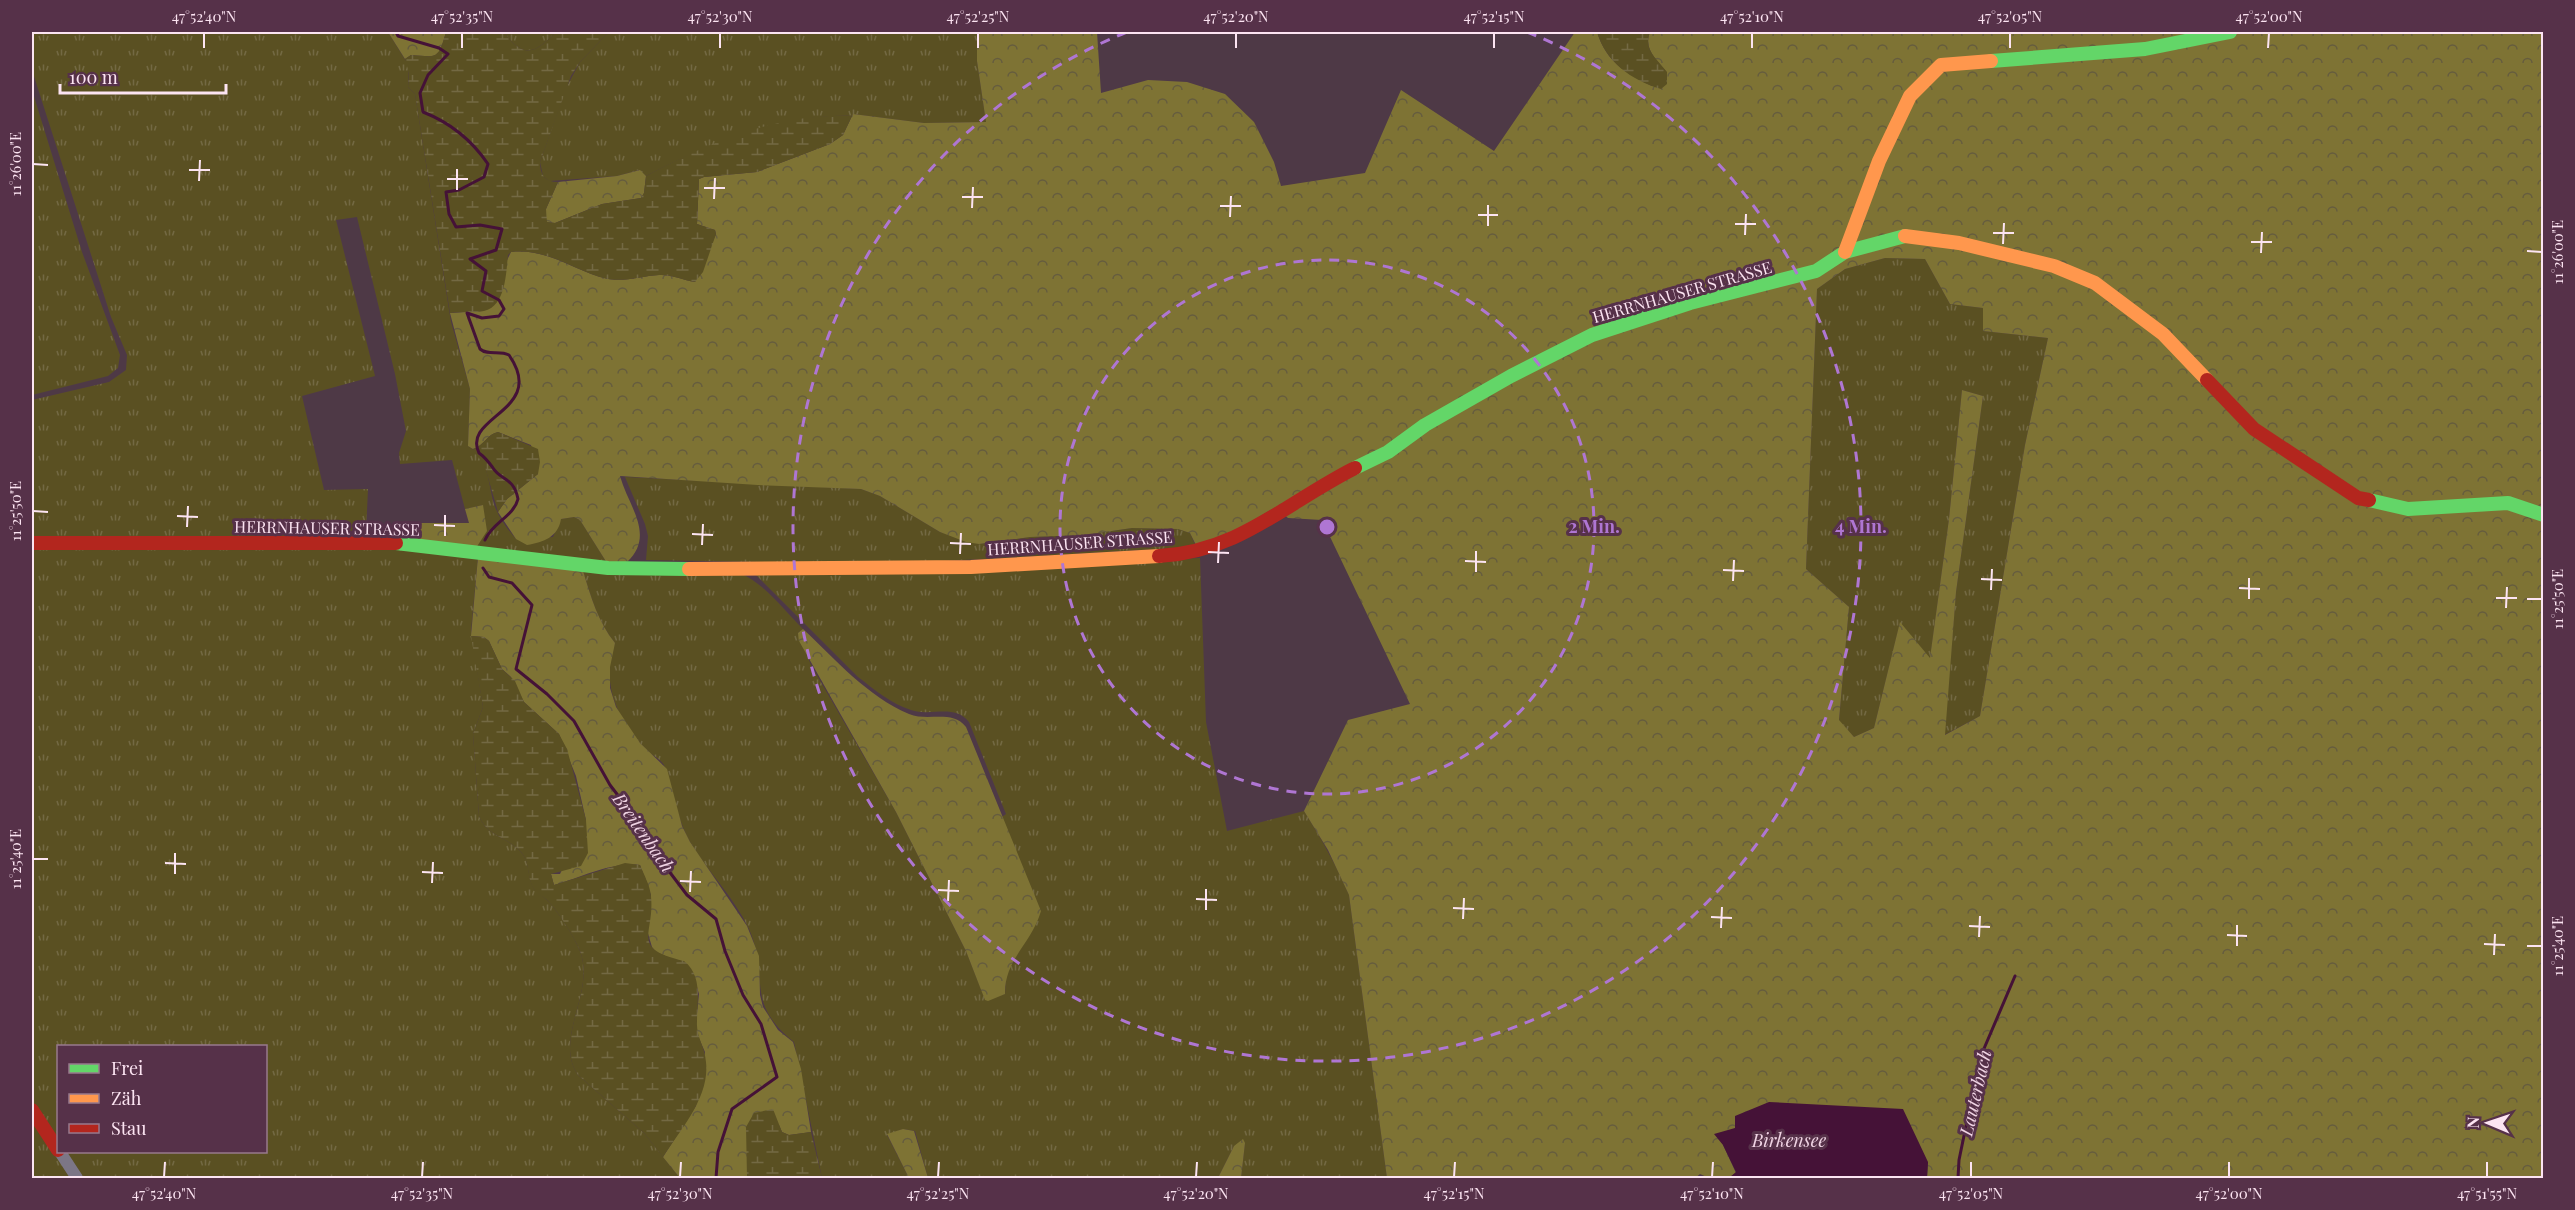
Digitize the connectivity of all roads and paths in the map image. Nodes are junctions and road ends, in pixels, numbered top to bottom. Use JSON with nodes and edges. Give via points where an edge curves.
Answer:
{"nodes":[{"id":1,"x":2230,"y":32,"type":"edge"},
{"id":2,"x":1845,"y":252,"type":"junction"},
{"id":3,"x":2544,"y":515,"type":"edge"},
{"id":4,"x":32,"y":543,"type":"edge"},
{"id":5,"x":32,"y":1110,"type":"edge"},
{"id":6,"x":57,"y":1148,"type":"edge"},
{"id":7,"x":60,"y":1153,"type":"edge"},
{"id":8,"x":77,"y":1179,"type":"edge"}],
"edges":[{"from":1,"to":2,"type":"street","via":[[2145,49],[1941,65],[1910,96],[1879,161]]},
{"from":2,"to":3,"type":"street","name":"HERRNHAUSER STRASSE","via":[[1900,236],[1959,243],[2054,267],[2096,283],[2163,334],[2254,429],[2358,498],[2408,509],[2508,503]]},
{"from":2,"to":4,"type":"street","name":"HERRNHAUSER STRASSE","via":[[1816,271],[1690,303],[1592,335],[1434,420],[1388,452],[1339,476],[1243,535],[1211,548],[1184,553],[971,567],[701,569],[608,568],[392,543]]},
{"from":5,"to":6,"type":"street"},
{"from":7,"to":8,"type":"street"}]}
